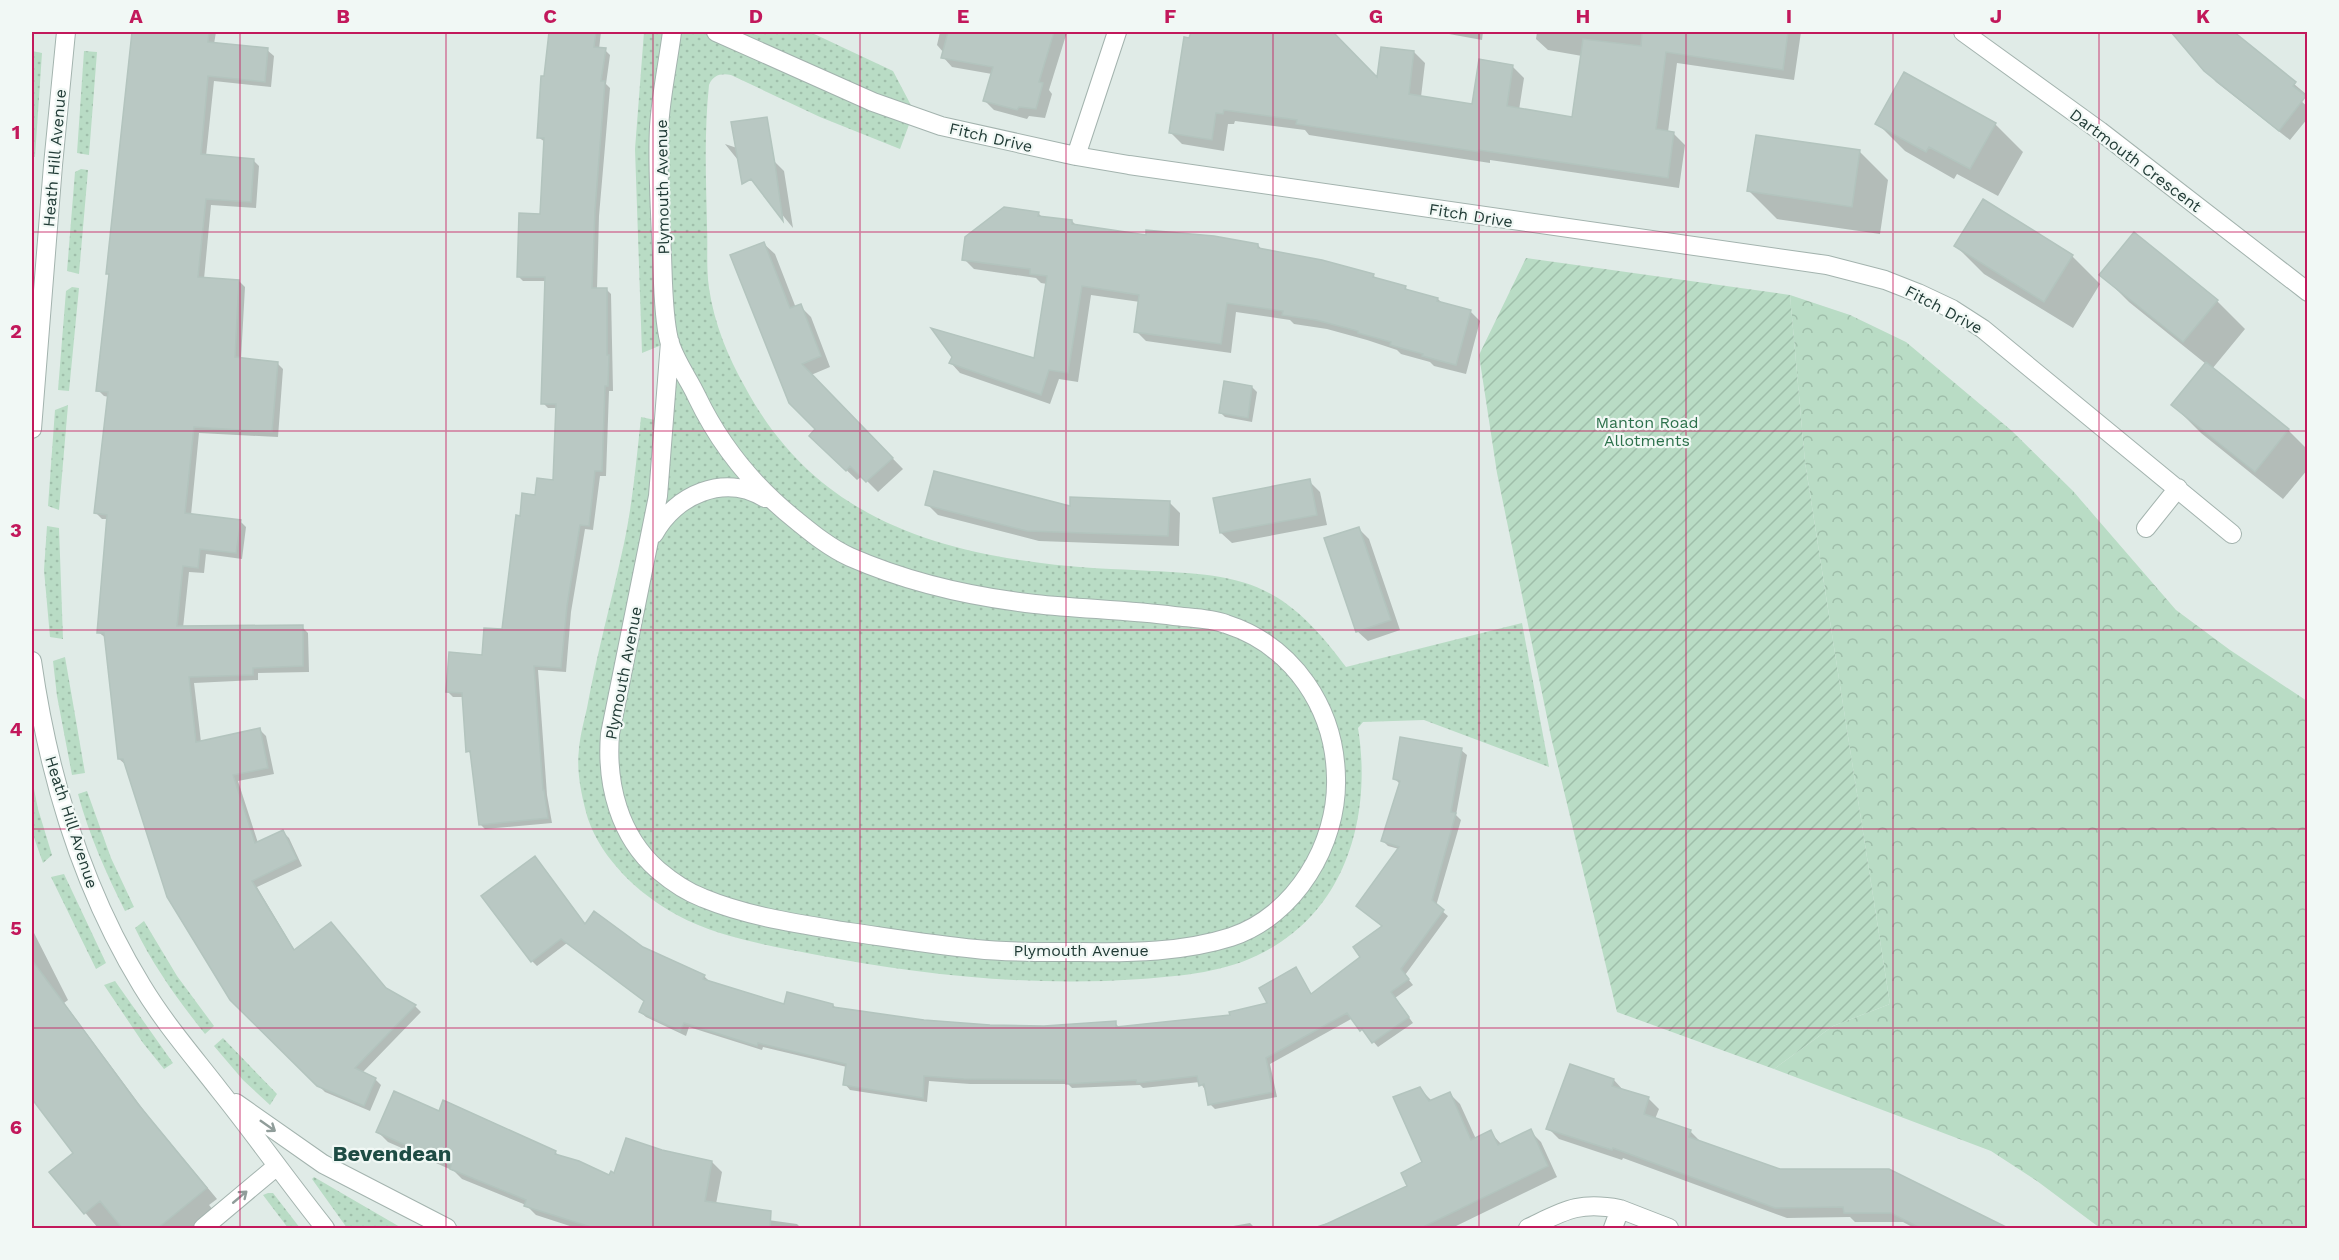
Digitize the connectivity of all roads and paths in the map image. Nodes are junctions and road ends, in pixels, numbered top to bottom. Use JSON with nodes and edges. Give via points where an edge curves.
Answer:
{"nodes":[{"id":1,"x":66,"y":32,"type":"edge"},
{"id":2,"x":672,"y":32,"type":"edge"},
{"id":3,"x":716,"y":32,"type":"edge"},
{"id":4,"x":1117,"y":32,"type":"edge"},
{"id":5,"x":1963,"y":32,"type":"edge"},
{"id":6,"x":1076,"y":156,"type":"junction"},
{"id":7,"x":2307,"y":292,"type":"edge"},
{"id":8,"x":670,"y":342,"type":"junction"},
{"id":9,"x":32,"y":429,"type":"edge"},
{"id":10,"x":2178,"y":488,"type":"junction"},
{"id":11,"x":778,"y":507,"type":"junction"},
{"id":12,"x":2146,"y":528,"type":"dead end"},
{"id":13,"x":2232,"y":534,"type":"dead end"},
{"id":14,"x":648,"y":547,"type":"junction"},
{"id":15,"x":32,"y":661,"type":"edge"},
{"id":16,"x":220,"y":1091,"type":"junction"},
{"id":17,"x":277,"y":1166,"type":"junction"},
{"id":18,"x":1620,"y":1209,"type":"junction"},
{"id":19,"x":203,"y":1228,"type":"edge"},
{"id":20,"x":325,"y":1228,"type":"edge"},
{"id":21,"x":447,"y":1228,"type":"edge"},
{"id":22,"x":1528,"y":1228,"type":"edge"},
{"id":23,"x":1613,"y":1228,"type":"edge"},
{"id":24,"x":1669,"y":1228,"type":"edge"}],
"edges":[{"from":1,"to":9,"type":"street","name":"Heath Hill Avenue"},
{"from":2,"to":8,"type":"street","name":"Plymouth Avenue","via":[[659,124],[659,193]]},
{"from":3,"to":6,"type":"street","name":"Fitch Drive","via":[[893,110],[941,126]]},
{"from":4,"to":6,"type":"street"},
{"from":5,"to":7,"type":"street","name":"Dartmouth Crescent","via":[[2100,131]]},
{"from":6,"to":10,"type":"street","name":"Fitch Drive","via":[[1749,253],[1827,265],[1885,280],[1952,309],[1983,329]]},
{"from":8,"to":11,"type":"street","name":"Plymouth Avenue","via":[[723,445]]},
{"from":8,"to":14,"type":"street","name":"Plymouth Avenue","via":[[658,495]]},
{"from":10,"to":12,"type":"street"},
{"from":10,"to":13,"type":"street","name":"Fitch Drive"},
{"from":11,"to":14,"type":"street","name":"Plymouth Avenue","via":[[742,489],[704,491],[670,511]]},
{"from":11,"to":14,"type":"street","name":"Plymouth Avenue","via":[[846,555],[910,578],[1009,601],[1216,621],[1248,633],[1275,650],[1315,695],[1327,722],[1335,758],[1331,826],[1318,859],[1301,884],[1269,916],[1232,936],[1186,946],[1121,952],[980,950],[903,941],[769,918],[700,897],[658,870],[640,850],[620,814],[609,772],[610,734]]},
{"from":15,"to":16,"type":"street","name":"Heath Hill Avenue","via":[[58,789],[98,900],[142,986],[191,1057]]},
{"from":16,"to":17,"type":"street"},
{"from":16,"to":21,"type":"street","one_way":true,"via":[[323,1164]]},
{"from":19,"to":17,"type":"street","one_way":true},
{"from":17,"to":20,"type":"street"},
{"from":18,"to":22,"type":"street","via":[[1581,1206]]},
{"from":18,"to":23,"type":"street"},
{"from":18,"to":24,"type":"street"}]}
